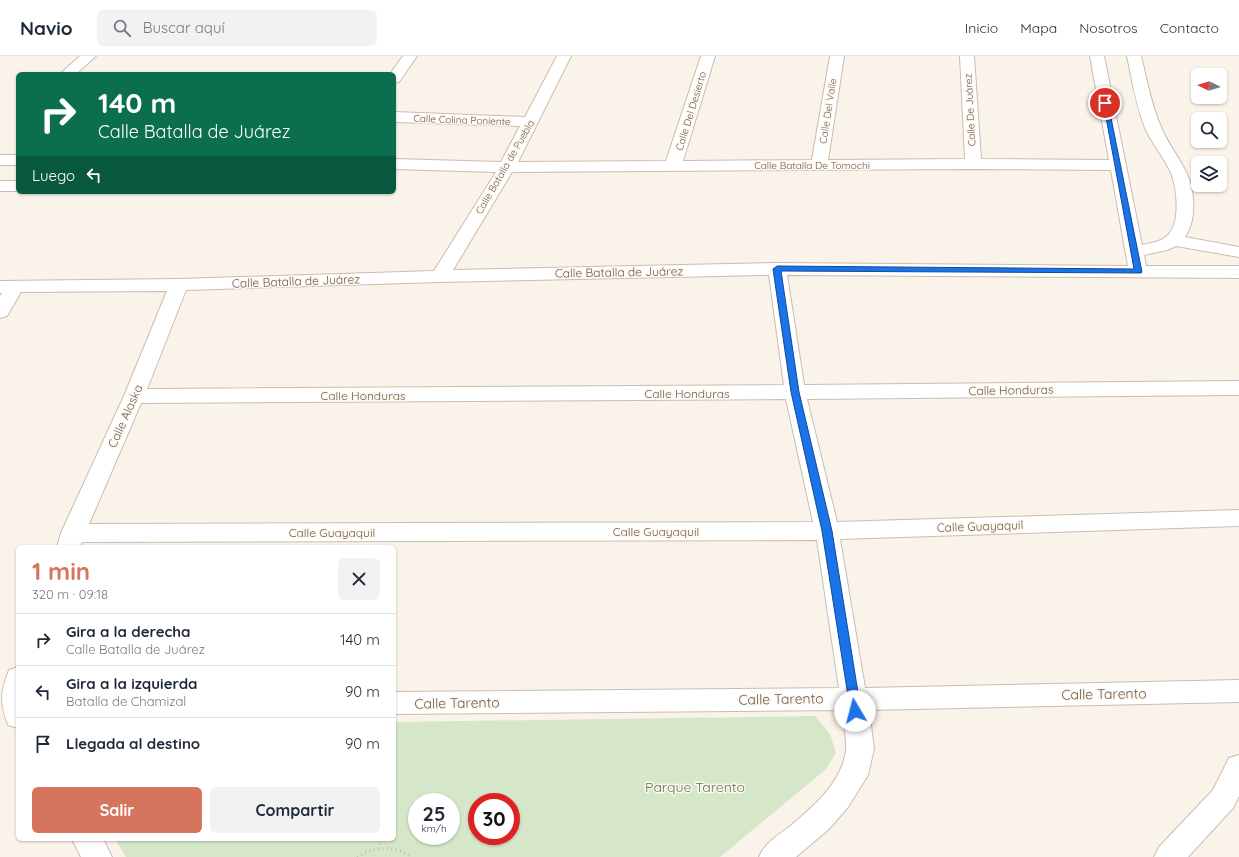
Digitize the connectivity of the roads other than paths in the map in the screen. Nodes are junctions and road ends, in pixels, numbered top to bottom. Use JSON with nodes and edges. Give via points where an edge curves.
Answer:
{"nodes":[{"id":1,"x":89,"y":56,"type":"edge"},
{"id":2,"x":410,"y":56,"type":"edge"},
{"id":3,"x":564,"y":56,"type":"edge"},
{"id":4,"x":708,"y":56,"type":"edge"},
{"id":5,"x":837,"y":56,"type":"edge"},
{"id":6,"x":967,"y":56,"type":"edge"},
{"id":7,"x":1097,"y":56,"type":"edge"},
{"id":8,"x":1134,"y":56,"type":"edge"},
{"id":9,"x":69,"y":72,"type":"edge"},
{"id":10,"x":396,"y":76,"type":"edge"},
{"id":11,"x":396,"y":117,"type":"edge"},
{"id":12,"x":530,"y":122,"type":"junction"},
{"id":13,"x":0,"y":160,"type":"edge"},
{"id":14,"x":16,"y":160,"type":"edge"},
{"id":15,"x":396,"y":164,"type":"edge"},
{"id":16,"x":973,"y":164,"type":"junction"},
{"id":17,"x":820,"y":165,"type":"junction"},
{"id":18,"x":1117,"y":165,"type":"junction"},
{"id":19,"x":674,"y":166,"type":"junction"},
{"id":20,"x":507,"y":167,"type":"junction"},
{"id":21,"x":0,"y":186,"type":"edge"},
{"id":22,"x":16,"y":186,"type":"edge"},
{"id":23,"x":1173,"y":240,"type":"junction"},
{"id":24,"x":1134,"y":252,"type":"junction"},
{"id":25,"x":1239,"y":252,"type":"edge"},
{"id":26,"x":777,"y":269,"type":"junction"},
{"id":27,"x":1138,"y":272,"type":"junction"},
{"id":28,"x":1239,"y":272,"type":"edge"},
{"id":29,"x":440,"y":276,"type":"junction"},
{"id":30,"x":179,"y":285,"type":"junction"},
{"id":31,"x":7,"y":287,"type":"edge"},
{"id":32,"x":0,"y":312,"type":"edge"},
{"id":33,"x":1239,"y":388,"type":"edge"},
{"id":34,"x":795,"y":392,"type":"junction"},
{"id":35,"x":134,"y":396,"type":"junction"},
{"id":36,"x":1239,"y":518,"type":"edge"},
{"id":37,"x":827,"y":531,"type":"junction"},
{"id":38,"x":70,"y":540,"type":"edge"},
{"id":39,"x":1238,"y":695,"type":"edge"},
{"id":40,"x":854,"y":698,"type":"junction"},
{"id":41,"x":396,"y":703,"type":"edge"},
{"id":42,"x":1239,"y":767,"type":"edge"},
{"id":43,"x":88,"y":841,"type":"edge"},
{"id":44,"x":97,"y":857,"type":"edge"},
{"id":45,"x":774,"y":857,"type":"edge"},
{"id":46,"x":1169,"y":857,"type":"edge"}],
"edges":[{"from":1,"to":9,"type":"street"},
{"from":2,"to":10,"type":"street"},
{"from":3,"to":12,"type":"street","name":"Calle Batalla de Puebla"},
{"from":4,"to":19,"type":"street","name":"Calle Del Desierto"},
{"from":5,"to":17,"type":"street","name":"Calle Del Valle"},
{"from":6,"to":16,"type":"street","name":"Calle De Juárez"},
{"from":7,"to":18,"type":"street"},
{"from":8,"to":23,"type":"street","via":[[1153,128],[1179,173],[1182,185],[1185,215],[1181,231]]},
{"from":11,"to":12,"type":"street","name":"Calle Colina Poniente"},
{"from":12,"to":20,"type":"street","name":"Calle Batalla de Puebla"},
{"from":13,"to":14,"type":"street"},
{"from":15,"to":20,"type":"street","name":"Calle Batalla De Tomochi"},
{"from":16,"to":17,"type":"street","name":"Calle Batalla De Tomochi"},
{"from":16,"to":18,"type":"street","name":"Calle Batalla De Tomochi"},
{"from":17,"to":19,"type":"street","name":"Calle Batalla De Tomochi"},
{"from":18,"to":24,"type":"street"},
{"from":19,"to":20,"type":"street","name":"Calle Batalla De Tomochi"},
{"from":20,"to":29,"type":"street","name":"Calle Batalla de Puebla"},
{"from":21,"to":22,"type":"street"},
{"from":23,"to":24,"type":"street"},
{"from":23,"to":25,"type":"street"},
{"from":24,"to":27,"type":"street"},
{"from":26,"to":27,"type":"street","name":"Calle Batalla de Juárez"},
{"from":26,"to":29,"type":"street","name":"Calle Batalla de Juárez"},
{"from":26,"to":34,"type":"street"},
{"from":27,"to":28,"type":"street","name":"Calle Batalla de Juárez"},
{"from":29,"to":30,"type":"street","name":"Calle Batalla de Juárez"},
{"from":30,"to":31,"type":"street","name":"Calle Batalla de Juárez"},
{"from":30,"to":35,"type":"street","name":"Calle Alaska"},
{"from":31,"to":32,"type":"street"},
{"from":33,"to":34,"type":"street","name":"Calle Honduras"},
{"from":34,"to":35,"type":"street","name":"Calle Honduras"},
{"from":34,"to":37,"type":"street"},
{"from":35,"to":38,"type":"street","name":"Calle Alaska"},
{"from":36,"to":37,"type":"street","name":"Calle Guayaquil"},
{"from":37,"to":38,"type":"street","name":"Calle Guayaquil"},
{"from":37,"to":40,"type":"street"},
{"from":39,"to":40,"type":"street","name":"Calle Tarento"},
{"from":40,"to":41,"type":"street","name":"Calle Tarento"},
{"from":40,"to":45,"type":"street","via":[[860,749],[854,775],[819,820]]},
{"from":42,"to":46,"type":"street","via":[[1223,799]]},
{"from":43,"to":44,"type":"street"}]}
